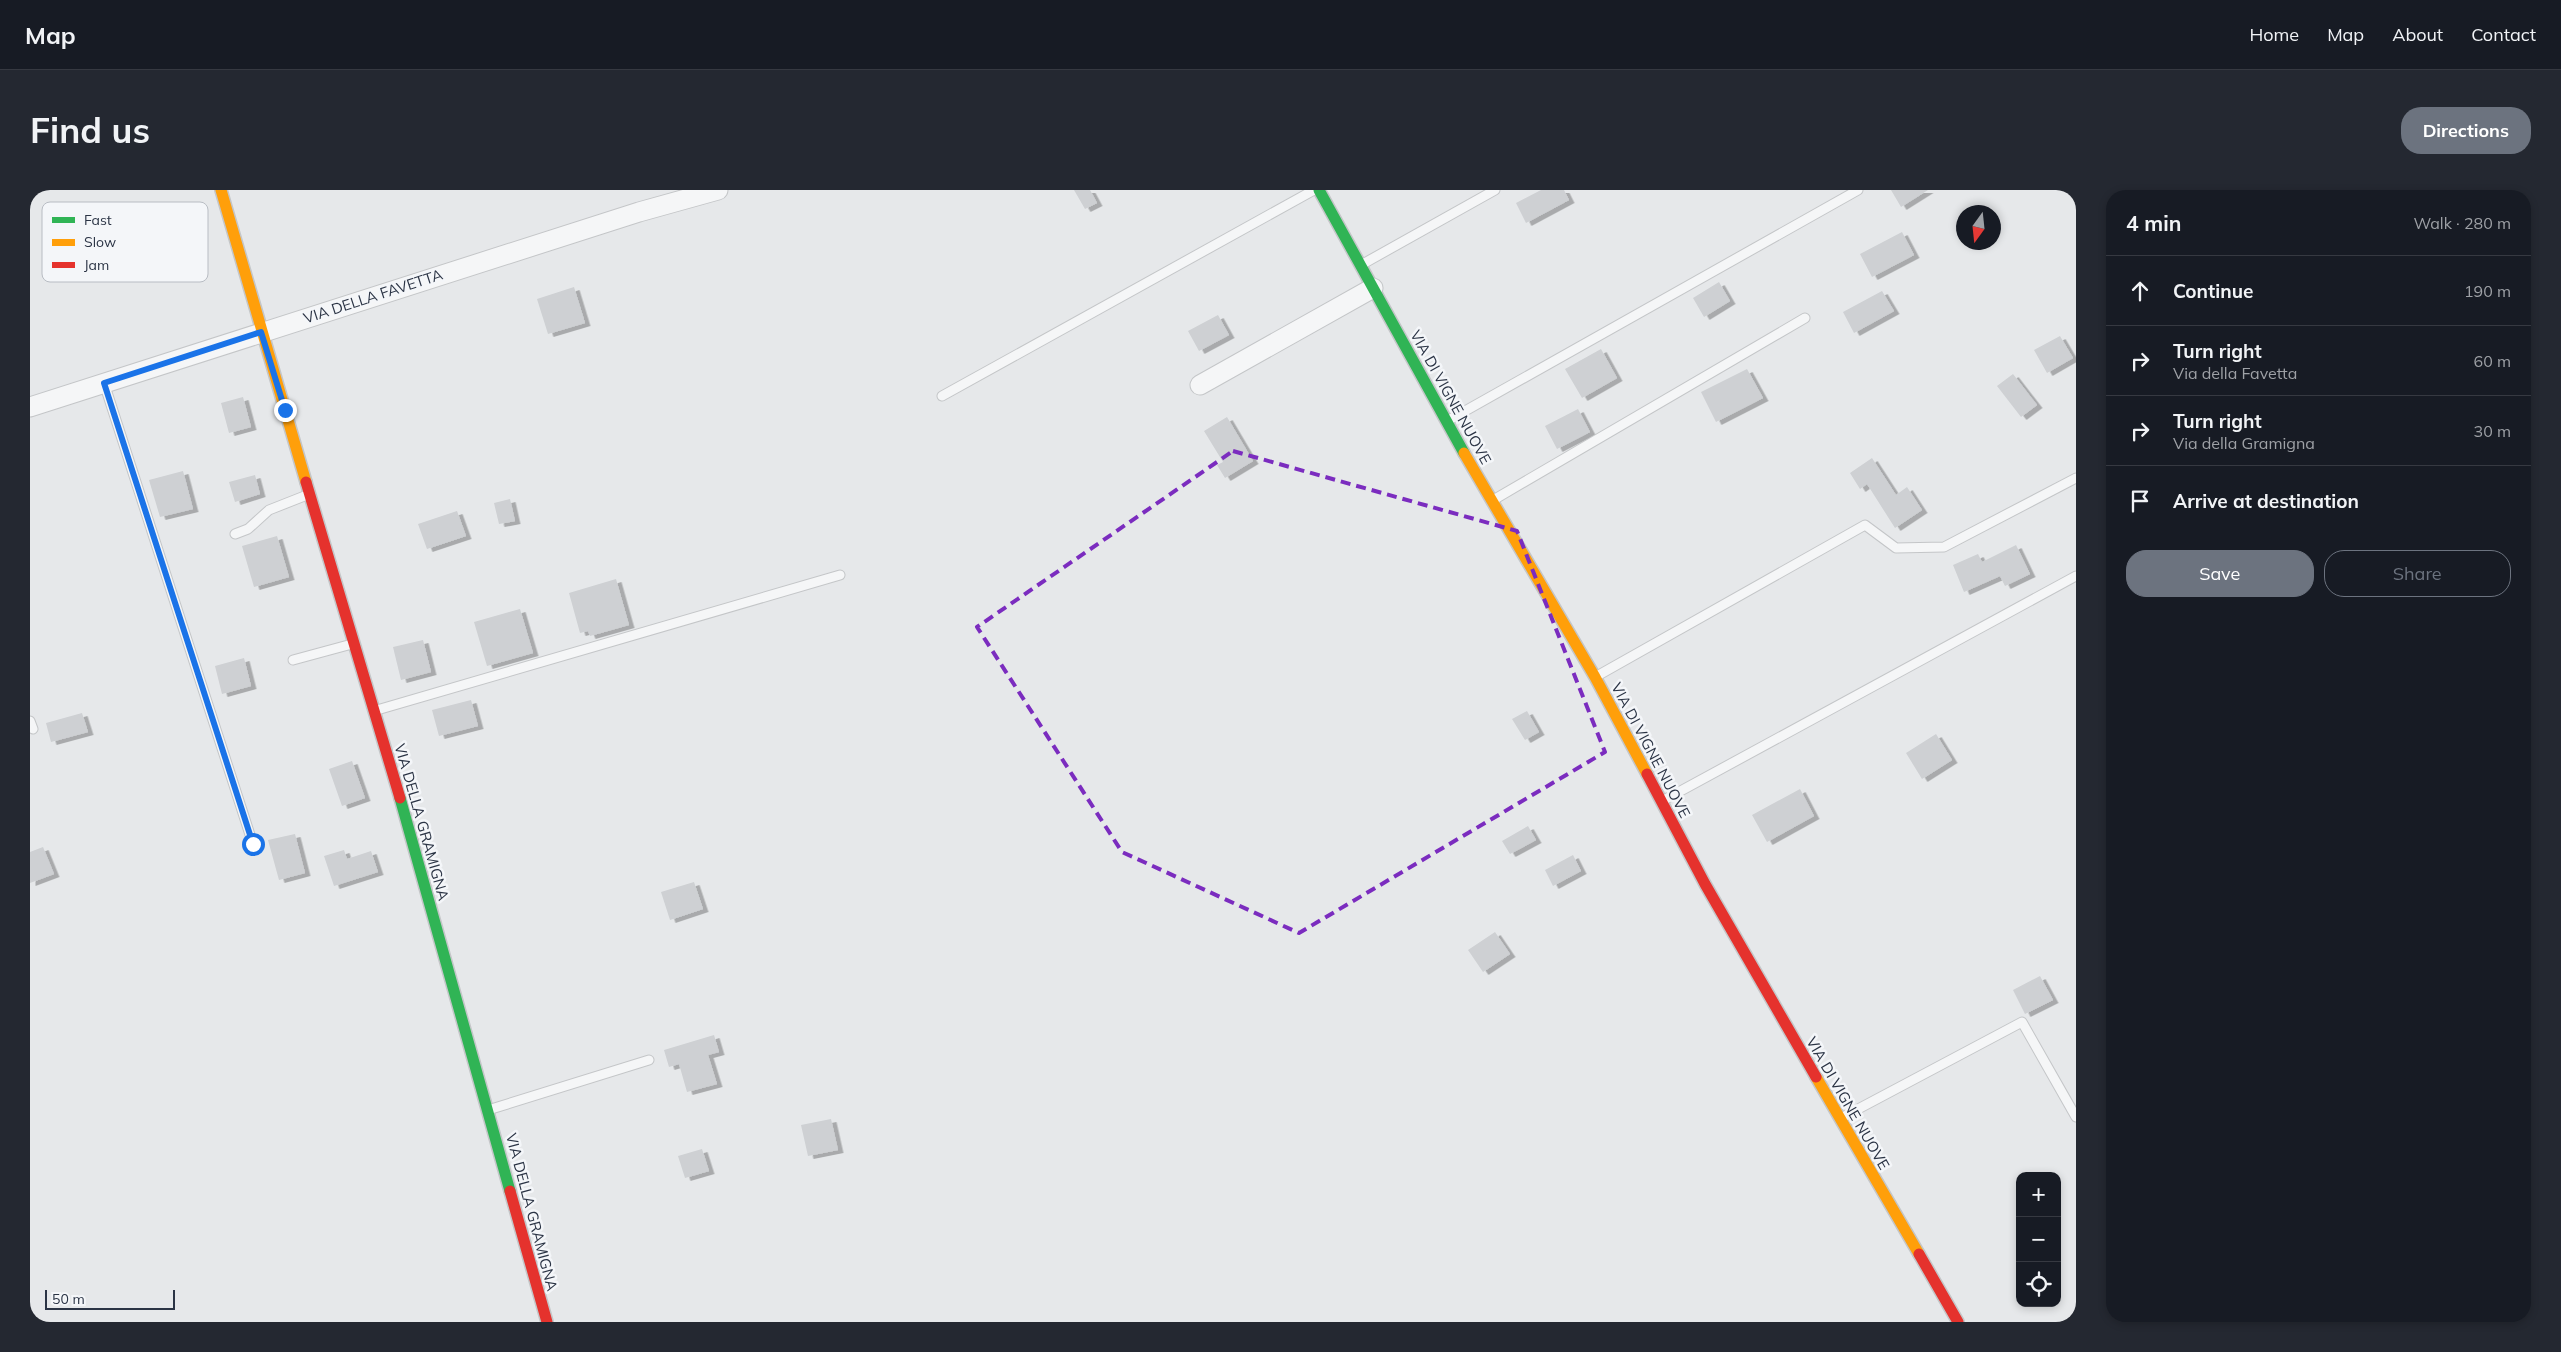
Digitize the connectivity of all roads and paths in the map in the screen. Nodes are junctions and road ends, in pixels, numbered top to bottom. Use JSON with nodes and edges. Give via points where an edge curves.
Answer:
{"nodes":[{"id":1,"x":221,"y":190,"type":"edge"},
{"id":2,"x":718,"y":190,"type":"edge"},
{"id":3,"x":1314,"y":190,"type":"edge"},
{"id":4,"x":1319,"y":190,"type":"edge"},
{"id":5,"x":1495,"y":190,"type":"edge"},
{"id":6,"x":1858,"y":190,"type":"edge"},
{"id":7,"x":1361,"y":265,"type":"junction"},
{"id":8,"x":1373,"y":288,"type":"junction"},
{"id":9,"x":1806,"y":318,"type":"dead end"},
{"id":10,"x":261,"y":332,"type":"junction"},
{"id":11,"x":104,"y":383,"type":"junction"},
{"id":12,"x":1200,"y":385,"type":"dead end"},
{"id":13,"x":942,"y":396,"type":"dead end"},
{"id":14,"x":30,"y":407,"type":"edge"},
{"id":15,"x":1446,"y":422,"type":"junction"},
{"id":16,"x":2076,"y":478,"type":"edge"},
{"id":17,"x":309,"y":494,"type":"junction"},
{"id":18,"x":1492,"y":501,"type":"junction"},
{"id":19,"x":235,"y":534,"type":"dead end"},
{"id":20,"x":840,"y":575,"type":"dead end"},
{"id":21,"x":2076,"y":576,"type":"edge"},
{"id":22,"x":354,"y":643,"type":"junction"},
{"id":23,"x":294,"y":660,"type":"dead end"},
{"id":24,"x":1595,"y":677,"type":"junction"},
{"id":25,"x":374,"y":711,"type":"junction"},
{"id":26,"x":1661,"y":801,"type":"junction"},
{"id":27,"x":253,"y":844,"type":"dead end"},
{"id":28,"x":648,"y":1060,"type":"dead end"},
{"id":29,"x":488,"y":1110,"type":"junction"},
{"id":30,"x":2076,"y":1117,"type":"edge"},
{"id":31,"x":1840,"y":1118,"type":"junction"},
{"id":32,"x":546,"y":1322,"type":"edge"},
{"id":33,"x":1958,"y":1322,"type":"edge"}],
"edges":[{"from":1,"to":10,"type":"street","name":"VIA DELLA GRAMIGNA"},
{"from":2,"to":10,"type":"street","name":"VIA DELLA FAVETTA"},
{"from":3,"to":13,"type":"lane"},
{"from":4,"to":7,"type":"street","name":"VIA DI VIGNE NUOVE"},
{"from":5,"to":7,"type":"lane"},
{"from":6,"to":15,"type":"lane"},
{"from":7,"to":8,"type":"street","name":"VIA DI VIGNE NUOVE"},
{"from":8,"to":12,"type":"street"},
{"from":8,"to":15,"type":"street","name":"VIA DI VIGNE NUOVE"},
{"from":9,"to":18,"type":"lane"},
{"from":10,"to":11,"type":"street","name":"VIA DELLA FAVETTA"},
{"from":10,"to":17,"type":"street","name":"VIA DELLA GRAMIGNA"},
{"from":11,"to":14,"type":"street","name":"VIA DELLA FAVETTA"},
{"from":11,"to":27,"type":"lane"},
{"from":15,"to":18,"type":"street","name":"VIA DI VIGNE NUOVE"},
{"from":16,"to":24,"type":"lane","via":[[1944,547],[1896,548],[1865,525]]},
{"from":17,"to":19,"type":"lane","via":[[269,510],[253,526]]},
{"from":17,"to":22,"type":"street","name":"VIA DELLA GRAMIGNA"},
{"from":18,"to":24,"type":"street","name":"VIA DI VIGNE NUOVE"},
{"from":20,"to":25,"type":"lane"},
{"from":21,"to":26,"type":"lane"},
{"from":22,"to":23,"type":"lane"},
{"from":22,"to":25,"type":"street","name":"VIA DELLA GRAMIGNA"},
{"from":24,"to":26,"type":"street","name":"VIA DI VIGNE NUOVE"},
{"from":25,"to":29,"type":"street","name":"VIA DELLA GRAMIGNA"},
{"from":26,"to":31,"type":"street","name":"VIA DI VIGNE NUOVE"},
{"from":28,"to":29,"type":"lane"},
{"from":29,"to":32,"type":"street","name":"VIA DELLA GRAMIGNA"},
{"from":30,"to":31,"type":"lane","via":[[2022,1022]]},
{"from":31,"to":33,"type":"street","name":"VIA DI VIGNE NUOVE"}]}
